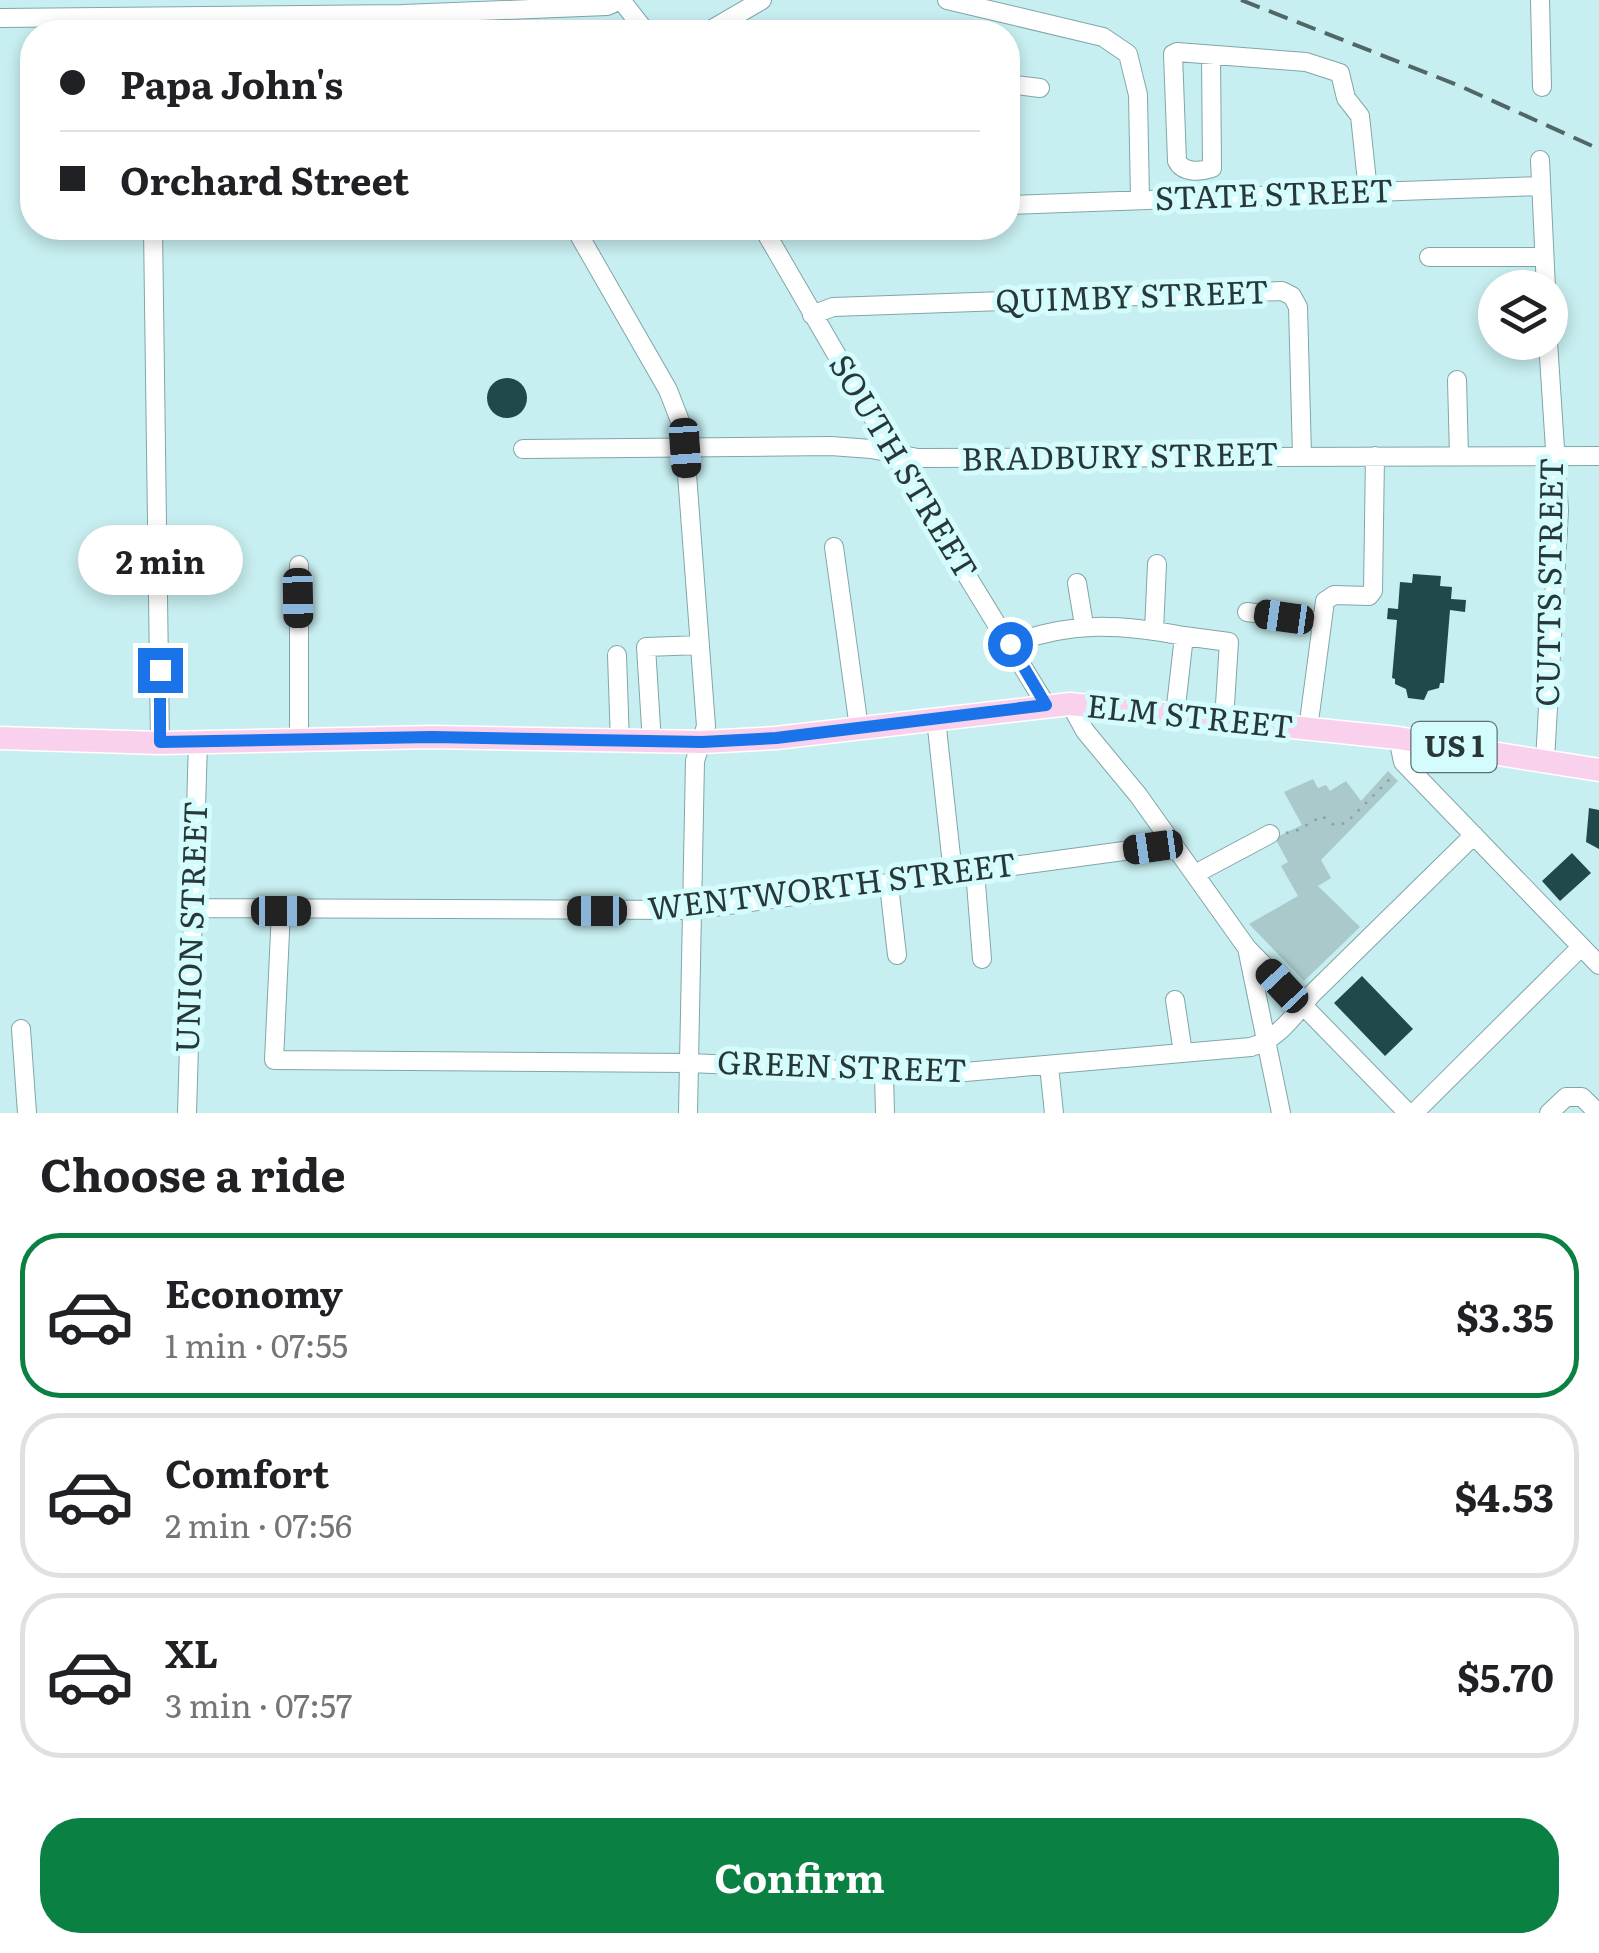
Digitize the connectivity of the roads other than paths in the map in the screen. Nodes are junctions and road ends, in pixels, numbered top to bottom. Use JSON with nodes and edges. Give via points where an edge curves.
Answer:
{"nodes":[{"id":1,"x":621,"y":0,"type":"edge"},
{"id":2,"x":762,"y":0,"type":"edge"},
{"id":3,"x":946,"y":0,"type":"edge"},
{"id":4,"x":1540,"y":0,"type":"edge"},
{"id":5,"x":334,"y":7,"type":"edge"},
{"id":6,"x":56,"y":9,"type":"edge"},
{"id":7,"x":1006,"y":14,"type":"junction"},
{"id":8,"x":0,"y":18,"type":"edge"},
{"id":9,"x":121,"y":20,"type":"edge"},
{"id":10,"x":202,"y":20,"type":"edge"},
{"id":11,"x":637,"y":20,"type":"edge"},
{"id":12,"x":728,"y":20,"type":"edge"},
{"id":13,"x":1004,"y":20,"type":"edge"},
{"id":14,"x":1211,"y":55,"type":"junction"},
{"id":15,"x":1020,"y":86,"type":"edge"},
{"id":16,"x":1542,"y":87,"type":"dead end"},
{"id":17,"x":1040,"y":88,"type":"dead end"},
{"id":18,"x":1540,"y":160,"type":"dead end"},
{"id":19,"x":1204,"y":170,"type":"junction"},
{"id":20,"x":1540,"y":186,"type":"junction"},
{"id":21,"x":1368,"y":192,"type":"junction"},
{"id":22,"x":1206,"y":197,"type":"junction"},
{"id":23,"x":1140,"y":199,"type":"junction"},
{"id":24,"x":1020,"y":204,"type":"edge"},
{"id":25,"x":152,"y":240,"type":"edge"},
{"id":26,"x":583,"y":240,"type":"edge"},
{"id":27,"x":770,"y":240,"type":"edge"},
{"id":28,"x":1544,"y":256,"type":"junction"},
{"id":29,"x":1429,"y":257,"type":"dead end"},
{"id":30,"x":1545,"y":270,"type":"edge"},
{"id":31,"x":812,"y":315,"type":"junction"},
{"id":32,"x":1549,"y":360,"type":"edge"},
{"id":33,"x":1457,"y":380,"type":"dead end"},
{"id":34,"x":685,"y":448,"type":"junction"},
{"id":35,"x":523,"y":449,"type":"dead end"},
{"id":36,"x":894,"y":455,"type":"junction"},
{"id":37,"x":1302,"y":455,"type":"junction"},
{"id":38,"x":1376,"y":456,"type":"junction"},
{"id":39,"x":1459,"y":456,"type":"junction"},
{"id":40,"x":1558,"y":456,"type":"junction"},
{"id":41,"x":1599,"y":456,"type":"edge"},
{"id":42,"x":834,"y":547,"type":"dead end"},
{"id":43,"x":1156,"y":564,"type":"dead end"},
{"id":44,"x":299,"y":566,"type":"dead end"},
{"id":45,"x":1077,"y":583,"type":"dead end"},
{"id":46,"x":1247,"y":612,"type":"dead end"},
{"id":47,"x":1322,"y":621,"type":"junction"},
{"id":48,"x":1084,"y":625,"type":"junction"},
{"id":49,"x":1154,"y":631,"type":"junction"},
{"id":50,"x":1184,"y":636,"type":"junction"},
{"id":51,"x":1010,"y":644,"type":"junction"},
{"id":52,"x":700,"y":645,"type":"junction"},
{"id":53,"x":617,"y":655,"type":"dead end"},
{"id":54,"x":1058,"y":704,"type":"junction"},
{"id":55,"x":1175,"y":715,"type":"junction"},
{"id":56,"x":936,"y":719,"type":"junction"},
{"id":57,"x":1224,"y":720,"type":"junction"},
{"id":58,"x":859,"y":728,"type":"junction"},
{"id":59,"x":1308,"y":729,"type":"junction"},
{"id":60,"x":0,"y":738,"type":"edge"},
{"id":61,"x":299,"y":738,"type":"junction"},
{"id":62,"x":1398,"y":738,"type":"junction"},
{"id":63,"x":160,"y":742,"type":"junction"},
{"id":64,"x":198,"y":742,"type":"junction"},
{"id":65,"x":702,"y":742,"type":"junction"},
{"id":66,"x":620,"y":743,"type":"junction"},
{"id":67,"x":652,"y":743,"type":"junction"},
{"id":68,"x":1544,"y":761,"type":"junction"},
{"id":69,"x":1599,"y":770,"type":"edge"},
{"id":70,"x":1270,"y":834,"type":"road end"},
{"id":71,"x":1474,"y":835,"type":"junction"},
{"id":72,"x":1168,"y":837,"type":"junction"},
{"id":73,"x":975,"y":871,"type":"junction"},
{"id":74,"x":954,"y":874,"type":"junction"},
{"id":75,"x":1195,"y":874,"type":"junction"},
{"id":76,"x":889,"y":885,"type":"junction"},
{"id":77,"x":192,"y":908,"type":"junction"},
{"id":78,"x":691,"y":910,"type":"junction"},
{"id":79,"x":281,"y":911,"type":"junction"},
{"id":80,"x":1582,"y":947,"type":"junction"},
{"id":81,"x":1246,"y":948,"type":"junction"},
{"id":82,"x":897,"y":955,"type":"dead end"},
{"id":83,"x":982,"y":960,"type":"dead end"},
{"id":84,"x":1599,"y":965,"type":"edge"},
{"id":85,"x":1175,"y":1000,"type":"dead end"},
{"id":86,"x":1302,"y":1008,"type":"junction"},
{"id":87,"x":21,"y":1030,"type":"dead end"},
{"id":88,"x":1264,"y":1042,"type":"junction"},
{"id":89,"x":1183,"y":1052,"type":"junction"},
{"id":90,"x":689,"y":1063,"type":"junction"},
{"id":91,"x":1050,"y":1066,"type":"junction"},
{"id":92,"x":884,"y":1074,"type":"junction"},
{"id":93,"x":27,"y":1113,"type":"edge"},
{"id":94,"x":187,"y":1113,"type":"edge"},
{"id":95,"x":688,"y":1113,"type":"edge"},
{"id":96,"x":885,"y":1113,"type":"edge"},
{"id":97,"x":1054,"y":1113,"type":"edge"},
{"id":98,"x":1281,"y":1113,"type":"edge"},
{"id":99,"x":1411,"y":1113,"type":"edge"},
{"id":100,"x":1550,"y":1113,"type":"edge"},
{"id":101,"x":1598,"y":1113,"type":"edge"}],
"edges":[{"from":1,"to":5,"type":"street","via":[[606,6]]},
{"from":1,"to":11,"type":"street"},
{"from":2,"to":12,"type":"street"},
{"from":3,"to":7,"type":"street"},
{"from":4,"to":16,"type":"street"},
{"from":5,"to":10,"type":"street"},
{"from":6,"to":8,"type":"street"},
{"from":6,"to":9,"type":"street"},
{"from":7,"to":13,"type":"street"},
{"from":7,"to":23,"type":"street","via":[[1103,37],[1128,54],[1138,95]]},
{"from":14,"to":19,"type":"street","via":[[1213,161]]},
{"from":14,"to":19,"type":"street","via":[[1177,52],[1171,59],[1177,160],[1184,170]]},
{"from":14,"to":21,"type":"street","via":[[1335,69],[1360,116]]},
{"from":15,"to":17,"type":"street"},
{"from":18,"to":20,"type":"street"},
{"from":19,"to":22,"type":"street"},
{"from":20,"to":21,"type":"street","name":"STATE STREET"},
{"from":20,"to":28,"type":"street"},
{"from":21,"to":22,"type":"street","name":"STATE STREET"},
{"from":22,"to":23,"type":"street","name":"STATE STREET"},
{"from":23,"to":24,"type":"street","name":"STATE STREET"},
{"from":25,"to":63,"type":"street"},
{"from":26,"to":34,"type":"street","via":[[672,399]]},
{"from":27,"to":31,"type":"street","name":"SOUTH STREET"},
{"from":28,"to":29,"type":"street"},
{"from":28,"to":30,"type":"street"},
{"from":31,"to":36,"type":"street","name":"SOUTH STREET"},
{"from":31,"to":37,"type":"street","name":"QUIMBY STREET","via":[[833,307],[1282,291],[1298,307]]},
{"from":32,"to":40,"type":"street","name":"CUTTS STREET"},
{"from":33,"to":39,"type":"street"},
{"from":34,"to":35,"type":"street","name":"BRADBURY STREET"},
{"from":34,"to":36,"type":"street","name":"BRADBURY STREET","via":[[816,446]]},
{"from":34,"to":52,"type":"street"},
{"from":36,"to":37,"type":"street","name":"BRADBURY STREET"},
{"from":36,"to":51,"type":"street","name":"SOUTH STREET"},
{"from":37,"to":38,"type":"street","name":"BRADBURY STREET"},
{"from":38,"to":39,"type":"street","name":"BRADBURY STREET"},
{"from":38,"to":47,"type":"street","via":[[1373,590],[1369,596],[1330,597]]},
{"from":39,"to":40,"type":"street","name":"BRADBURY STREET"},
{"from":40,"to":41,"type":"street","name":"BRADBURY STREET"},
{"from":40,"to":68,"type":"street","name":"CUTTS STREET"},
{"from":42,"to":58,"type":"street"},
{"from":43,"to":49,"type":"street"},
{"from":44,"to":61,"type":"street"},
{"from":45,"to":48,"type":"street"},
{"from":46,"to":47,"type":"street"},
{"from":47,"to":59,"type":"street"},
{"from":48,"to":49,"type":"street"},
{"from":48,"to":51,"type":"street"},
{"from":49,"to":50,"type":"street"},
{"from":50,"to":55,"type":"street"},
{"from":50,"to":57,"type":"street","via":[[1229,642]]},
{"from":51,"to":54,"type":"street","name":"SOUTH STREET"},
{"from":52,"to":65,"type":"street"},
{"from":52,"to":67,"type":"street","via":[[646,646]]},
{"from":53,"to":66,"type":"street"},
{"from":54,"to":55,"type":"main road","name":"ELM STREET","number":"US 1"},
{"from":54,"to":56,"type":"main road","name":"ELM STREET","number":"US 1"},
{"from":54,"to":72,"type":"street","name":"SOUTH STREET"},
{"from":55,"to":57,"type":"main road","name":"ELM STREET","number":"US 1"},
{"from":56,"to":58,"type":"main road","name":"ELM STREET","number":"US 1"},
{"from":56,"to":74,"type":"street"},
{"from":57,"to":59,"type":"main road","name":"ELM STREET","number":"US 1"},
{"from":58,"to":65,"type":"main road","name":"ELM STREET","number":"US 1"},
{"from":59,"to":62,"type":"main road","name":"ELM STREET","number":"US 1"},
{"from":60,"to":63,"type":"main road","name":"ELM STREET","number":"US 1"},
{"from":61,"to":64,"type":"main road","name":"ELM STREET","number":"US 1"},
{"from":61,"to":66,"type":"main road","name":"ELM STREET","number":"US 1"},
{"from":62,"to":68,"type":"main road","name":"ELM STREET","number":"US 1"},
{"from":62,"to":71,"type":"street","via":[[1403,762]]},
{"from":63,"to":64,"type":"main road","name":"ELM STREET","number":"US 1"},
{"from":64,"to":77,"type":"street","name":"UNION STREET"},
{"from":65,"to":67,"type":"main road","name":"ELM STREET","number":"US 1"},
{"from":65,"to":78,"type":"street","via":[[695,760]]},
{"from":66,"to":67,"type":"main road","name":"ELM STREET","number":"US 1"},
{"from":68,"to":69,"type":"main road","name":"ELM STREET","number":"US 1"},
{"from":70,"to":75,"type":"street"},
{"from":71,"to":80,"type":"street"},
{"from":71,"to":86,"type":"street"},
{"from":72,"to":73,"type":"street","name":"WENTWORTH STREET","via":[[1153,847]]},
{"from":72,"to":75,"type":"street","name":"SOUTH STREET"},
{"from":73,"to":74,"type":"street","name":"WENTWORTH STREET"},
{"from":73,"to":83,"type":"street"},
{"from":74,"to":76,"type":"street","name":"WENTWORTH STREET"},
{"from":75,"to":81,"type":"street","name":"SOUTH STREET"},
{"from":76,"to":78,"type":"street","name":"WENTWORTH STREET"},
{"from":76,"to":82,"type":"street"},
{"from":77,"to":79,"type":"street","name":"WENTWORTH STREET"},
{"from":77,"to":94,"type":"street","name":"UNION STREET"},
{"from":78,"to":79,"type":"street","name":"WENTWORTH STREET"},
{"from":78,"to":90,"type":"street"},
{"from":79,"to":90,"type":"street","name":"GREEN STREET","via":[[274,1060]]},
{"from":80,"to":84,"type":"street"},
{"from":80,"to":99,"type":"street"},
{"from":81,"to":86,"type":"street","name":"SOUTH STREET"},
{"from":81,"to":88,"type":"street"},
{"from":85,"to":89,"type":"street"},
{"from":86,"to":88,"type":"street"},
{"from":86,"to":99,"type":"street","name":"SOUTH STREET"},
{"from":87,"to":93,"type":"street"},
{"from":88,"to":89,"type":"street","name":"GREEN STREET"},
{"from":88,"to":98,"type":"street"},
{"from":89,"to":91,"type":"street","name":"GREEN STREET"},
{"from":90,"to":92,"type":"street","name":"GREEN STREET"},
{"from":90,"to":95,"type":"street"},
{"from":91,"to":92,"type":"street","name":"GREEN STREET"},
{"from":91,"to":97,"type":"street"},
{"from":92,"to":96,"type":"street"},
{"from":100,"to":101,"type":"street","via":[[1566,1097],[1582,1097]]}]}
